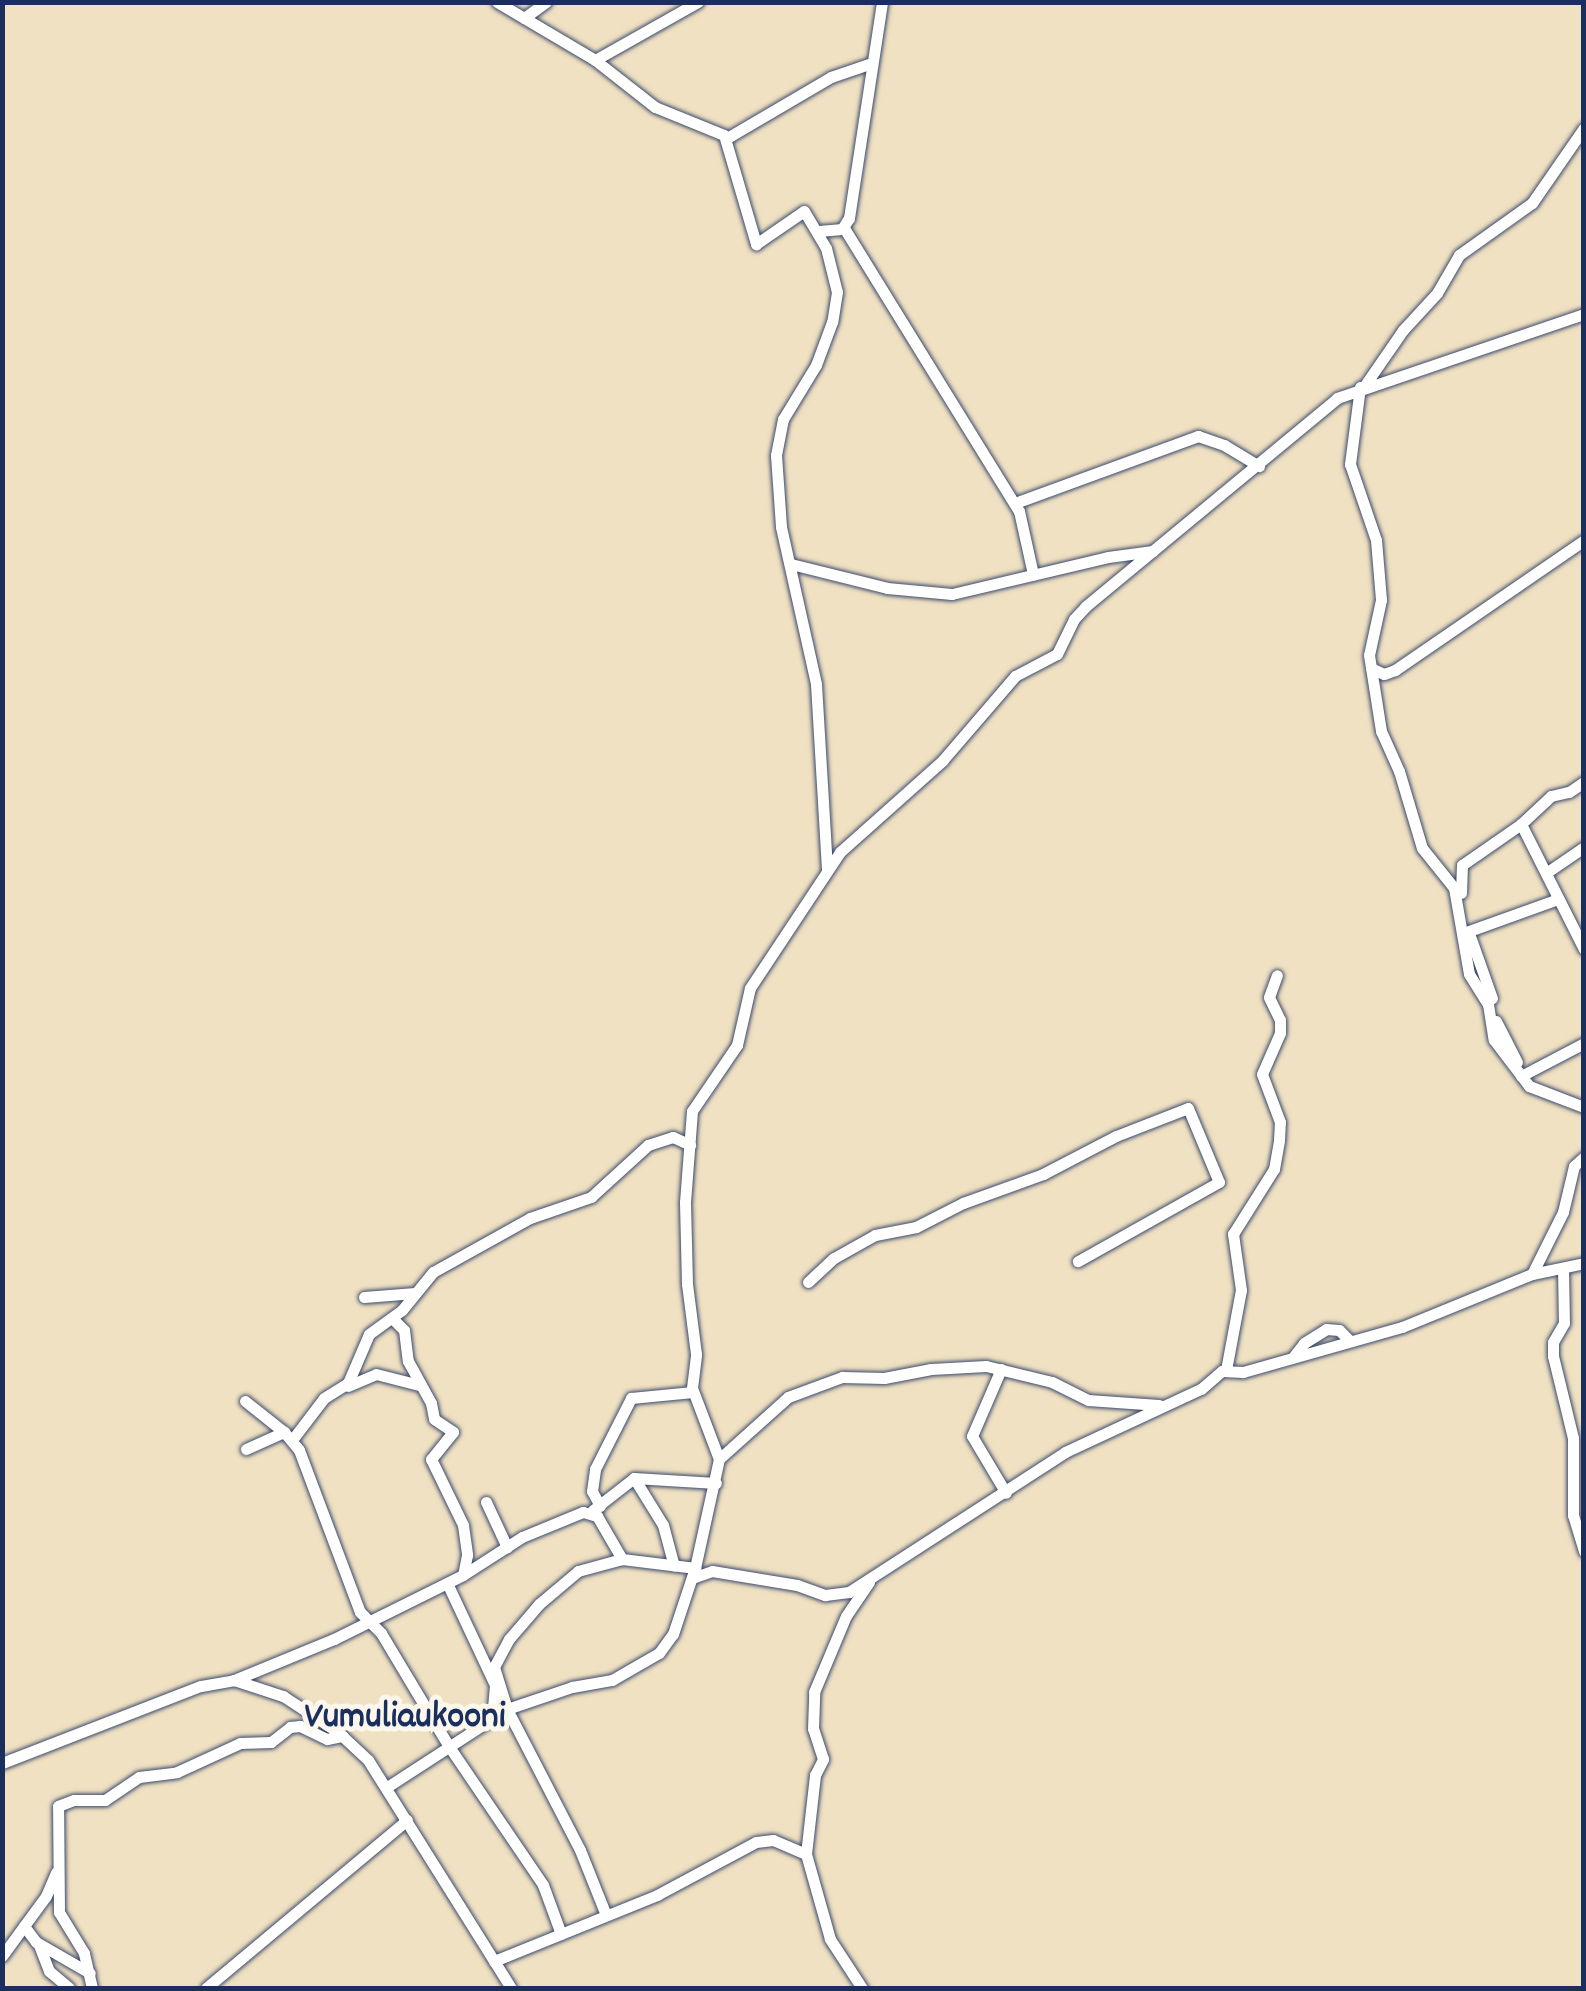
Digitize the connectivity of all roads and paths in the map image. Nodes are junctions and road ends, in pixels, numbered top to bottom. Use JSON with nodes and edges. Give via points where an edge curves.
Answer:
{"nodes":[{"id":1,"x":497,"y":2,"type":"edge"},
{"id":2,"x":546,"y":2,"type":"edge"},
{"id":3,"x":698,"y":2,"type":"edge"},
{"id":4,"x":882,"y":2,"type":"edge"},
{"id":5,"x":524,"y":18,"type":"junction"},
{"id":6,"x":595,"y":60,"type":"junction"},
{"id":7,"x":872,"y":63,"type":"junction"},
{"id":8,"x":1584,"y":128,"type":"edge"},
{"id":9,"x":727,"y":138,"type":"junction"},
{"id":10,"x":844,"y":228,"type":"junction"},
{"id":11,"x":818,"y":231,"type":"junction"},
{"id":12,"x":1584,"y":314,"type":"edge"},
{"id":13,"x":1362,"y":386,"type":"junction"},
{"id":14,"x":1259,"y":466,"type":"junction"},
{"id":15,"x":1014,"y":503,"type":"junction"},
{"id":16,"x":1584,"y":540,"type":"edge"},
{"id":17,"x":1153,"y":551,"type":"junction"},
{"id":18,"x":790,"y":564,"type":"junction"},
{"id":19,"x":1032,"y":574,"type":"junction"},
{"id":20,"x":1371,"y":668,"type":"junction"},
{"id":21,"x":1584,"y":782,"type":"edge"},
{"id":22,"x":1521,"y":824,"type":"junction"},
{"id":23,"x":1584,"y":848,"type":"edge"},
{"id":24,"x":827,"y":871,"type":"junction"},
{"id":25,"x":1546,"y":872,"type":"junction"},
{"id":26,"x":1558,"y":898,"type":"junction"},
{"id":27,"x":1469,"y":931,"type":"junction"},
{"id":28,"x":1584,"y":950,"type":"edge"},
{"id":29,"x":1277,"y":975,"type":"dead end"},
{"id":30,"x":1584,"y":1043,"type":"edge"},
{"id":31,"x":1543,"y":1064,"type":"junction"},
{"id":32,"x":1523,"y":1075,"type":"junction"},
{"id":33,"x":1547,"y":1093,"type":"junction"},
{"id":34,"x":1584,"y":1107,"type":"edge"},
{"id":35,"x":690,"y":1145,"type":"junction"},
{"id":36,"x":1584,"y":1158,"type":"edge"},
{"id":37,"x":1078,"y":1261,"type":"dead end"},
{"id":38,"x":1584,"y":1263,"type":"edge"},
{"id":39,"x":1564,"y":1268,"type":"junction"},
{"id":40,"x":1532,"y":1274,"type":"junction"},
{"id":41,"x":808,"y":1282,"type":"dead end"},
{"id":42,"x":415,"y":1293,"type":"junction"},
{"id":43,"x":364,"y":1297,"type":"dead end"},
{"id":44,"x":392,"y":1318,"type":"junction"},
{"id":45,"x":1001,"y":1369,"type":"junction"},
{"id":46,"x":1226,"y":1370,"type":"junction"},
{"id":47,"x":420,"y":1385,"type":"junction"},
{"id":48,"x":344,"y":1388,"type":"junction"},
{"id":49,"x":693,"y":1392,"type":"junction"},
{"id":50,"x":245,"y":1402,"type":"dead end"},
{"id":51,"x":1168,"y":1404,"type":"junction"},
{"id":52,"x":288,"y":1436,"type":"junction"},
{"id":53,"x":246,"y":1449,"type":"dead end"},
{"id":54,"x":719,"y":1459,"type":"junction"},
{"id":55,"x":634,"y":1478,"type":"junction"},
{"id":56,"x":716,"y":1483,"type":"junction"},
{"id":57,"x":1006,"y":1494,"type":"junction"},
{"id":58,"x":486,"y":1502,"type":"dead end"},
{"id":59,"x":595,"y":1509,"type":"junction"},
{"id":60,"x":507,"y":1547,"type":"junction"},
{"id":61,"x":1584,"y":1551,"type":"edge"},
{"id":62,"x":622,"y":1559,"type":"junction"},
{"id":63,"x":674,"y":1566,"type":"junction"},
{"id":64,"x":693,"y":1573,"type":"junction"},
{"id":65,"x":463,"y":1574,"type":"junction"},
{"id":66,"x":447,"y":1582,"type":"junction"},
{"id":67,"x":868,"y":1582,"type":"junction"},
{"id":68,"x":368,"y":1622,"type":"junction"},
{"id":69,"x":234,"y":1680,"type":"junction"},
{"id":70,"x":507,"y":1708,"type":"junction"},
{"id":71,"x":492,"y":1717,"type":"junction"},
{"id":72,"x":343,"y":1736,"type":"junction"},
{"id":73,"x":448,"y":1745,"type":"junction"},
{"id":74,"x":2,"y":1763,"type":"edge"},
{"id":75,"x":388,"y":1787,"type":"junction"},
{"id":76,"x":406,"y":1820,"type":"junction"},
{"id":77,"x":806,"y":1854,"type":"junction"},
{"id":78,"x":58,"y":1868,"type":"junction"},
{"id":79,"x":606,"y":1916,"type":"junction"},
{"id":80,"x":24,"y":1926,"type":"junction"},
{"id":81,"x":561,"y":1934,"type":"junction"},
{"id":82,"x":40,"y":1944,"type":"junction"},
{"id":83,"x":2,"y":1956,"type":"edge"},
{"id":84,"x":494,"y":1961,"type":"junction"},
{"id":85,"x":90,"y":1973,"type":"junction"},
{"id":86,"x":68,"y":1988,"type":"edge"},
{"id":87,"x":92,"y":1988,"type":"edge"},
{"id":88,"x":206,"y":1988,"type":"edge"},
{"id":89,"x":511,"y":1988,"type":"edge"},
{"id":90,"x":862,"y":1988,"type":"edge"}],
"edges":[{"from":1,"to":5,"type":"street"},
{"from":2,"to":5,"type":"street"},
{"from":3,"to":6,"type":"street"},
{"from":4,"to":7,"type":"street"},
{"from":5,"to":6,"type":"street"},
{"from":6,"to":9,"type":"street","via":[[655,107]]},
{"from":7,"to":9,"type":"street","via":[[831,77]]},
{"from":7,"to":10,"type":"street"},
{"from":8,"to":13,"type":"street","via":[[1532,203],[1458,255]]},
{"from":9,"to":11,"type":"street","via":[[756,244],[804,211]]},
{"from":10,"to":11,"type":"street"},
{"from":10,"to":15,"type":"street"},
{"from":11,"to":18,"type":"street","via":[[837,302],[822,351],[778,438],[781,528]]},
{"from":12,"to":13,"type":"street","via":[[1422,372]]},
{"from":13,"to":14,"type":"street","via":[[1326,406]]},
{"from":13,"to":20,"type":"street","via":[[1351,473],[1374,526],[1381,600]]},
{"from":14,"to":15,"type":"street","via":[[1198,436]]},
{"from":14,"to":17,"type":"street"},
{"from":15,"to":19,"type":"street"},
{"from":16,"to":20,"type":"street","via":[[1389,673]]},
{"from":17,"to":19,"type":"street"},
{"from":17,"to":24,"type":"street","via":[[1074,619],[1057,654],[1015,676],[942,761],[849,842]]},
{"from":18,"to":19,"type":"street","via":[[887,588],[952,594]]},
{"from":18,"to":24,"type":"street","via":[[816,684]]},
{"from":20,"to":32,"type":"street","via":[[1381,731],[1410,822],[1428,857],[1451,880],[1469,974],[1488,1004],[1494,1040]]},
{"from":21,"to":22,"type":"street","via":[[1551,796]]},
{"from":22,"to":25,"type":"street"},
{"from":22,"to":27,"type":"street","via":[[1459,868]]},
{"from":23,"to":25,"type":"street"},
{"from":24,"to":35,"type":"street","via":[[750,988],[737,1045],[692,1111]]},
{"from":25,"to":26,"type":"street"},
{"from":26,"to":27,"type":"street"},
{"from":26,"to":28,"type":"street"},
{"from":27,"to":32,"type":"street","via":[[1498,1028]]},
{"from":29,"to":46,"type":"street","via":[[1269,997],[1280,1033],[1262,1074],[1280,1122],[1279,1140],[1274,1169],[1232,1234],[1241,1290]]},
{"from":30,"to":31,"type":"street"},
{"from":31,"to":32,"type":"street"},
{"from":31,"to":33,"type":"street"},
{"from":32,"to":33,"type":"street"},
{"from":33,"to":34,"type":"street"},
{"from":35,"to":42,"type":"street","via":[[672,1137],[648,1145],[591,1197],[541,1212],[496,1236],[432,1272]]},
{"from":35,"to":49,"type":"street","via":[[685,1202]]},
{"from":36,"to":40,"type":"street","via":[[1574,1166],[1563,1212]]},
{"from":37,"to":41,"type":"street","via":[[1220,1182],[1188,1108],[916,1228],[875,1235]]},
{"from":38,"to":39,"type":"street"},
{"from":39,"to":40,"type":"street"},
{"from":39,"to":61,"type":"street","via":[[1564,1322],[1553,1356],[1572,1438],[1573,1518]]},
{"from":40,"to":46,"type":"street","via":[[1402,1327],[1243,1372]]},
{"from":42,"to":43,"type":"street"},
{"from":42,"to":44,"type":"street"},
{"from":44,"to":47,"type":"street","via":[[404,1330]]},
{"from":44,"to":48,"type":"street","via":[[369,1334]]},
{"from":45,"to":51,"type":"street","via":[[1088,1400]]},
{"from":45,"to":54,"type":"street","via":[[842,1376],[788,1397]]},
{"from":45,"to":57,"type":"street","via":[[972,1436]]},
{"from":46,"to":51,"type":"street"},
{"from":47,"to":48,"type":"street","via":[[376,1374]]},
{"from":47,"to":65,"type":"street","via":[[434,1419],[453,1432],[432,1459],[463,1525]]},
{"from":48,"to":52,"type":"street","via":[[324,1398]]},
{"from":49,"to":54,"type":"street"},
{"from":49,"to":59,"type":"street","via":[[631,1398],[593,1476]]},
{"from":50,"to":52,"type":"street"},
{"from":51,"to":57,"type":"street","via":[[1065,1452]]},
{"from":52,"to":53,"type":"street"},
{"from":52,"to":68,"type":"street"},
{"from":54,"to":56,"type":"street"},
{"from":55,"to":56,"type":"street"},
{"from":55,"to":59,"type":"street"},
{"from":55,"to":63,"type":"street","via":[[662,1524]]},
{"from":56,"to":64,"type":"street"},
{"from":57,"to":67,"type":"street"},
{"from":58,"to":60,"type":"street"},
{"from":59,"to":60,"type":"street"},
{"from":59,"to":62,"type":"street"},
{"from":60,"to":65,"type":"street"},
{"from":62,"to":63,"type":"street"},
{"from":62,"to":70,"type":"street","via":[[565,1580],[509,1639],[494,1667]]},
{"from":63,"to":64,"type":"street"},
{"from":64,"to":67,"type":"street","via":[[741,1574],[825,1595]]},
{"from":64,"to":70,"type":"street","via":[[673,1634],[659,1654],[607,1682]]},
{"from":65,"to":66,"type":"street"},
{"from":66,"to":68,"type":"street"},
{"from":66,"to":71,"type":"street","via":[[495,1685]]},
{"from":67,"to":77,"type":"street","via":[[814,1692],[823,1758]]},
{"from":68,"to":69,"type":"street"},
{"from":68,"to":73,"type":"street"},
{"from":69,"to":72,"type":"street","via":[[282,1696]]},
{"from":69,"to":74,"type":"street","via":[[144,1705]]},
{"from":70,"to":71,"type":"street"},
{"from":70,"to":79,"type":"street"},
{"from":71,"to":73,"type":"street"},
{"from":72,"to":75,"type":"street"},
{"from":72,"to":78,"type":"street","via":[[328,1739],[290,1727],[270,1742],[240,1743],[177,1772],[139,1777],[105,1800],[62,1803],[56,1818]]},
{"from":73,"to":75,"type":"street"},
{"from":73,"to":81,"type":"street","via":[[543,1885]]},
{"from":75,"to":76,"type":"street"},
{"from":76,"to":84,"type":"street"},
{"from":76,"to":88,"type":"street"},
{"from":77,"to":79,"type":"street","via":[[782,1842],[756,1842]]},
{"from":77,"to":90,"type":"street","via":[[830,1939]]},
{"from":78,"to":80,"type":"street"},
{"from":78,"to":85,"type":"street","via":[[60,1920]]},
{"from":79,"to":81,"type":"street"},
{"from":80,"to":82,"type":"street"},
{"from":80,"to":83,"type":"street"},
{"from":81,"to":84,"type":"street"},
{"from":82,"to":85,"type":"street"},
{"from":82,"to":86,"type":"street","via":[[48,1971]]},
{"from":84,"to":89,"type":"street"},
{"from":85,"to":87,"type":"street"}]}
